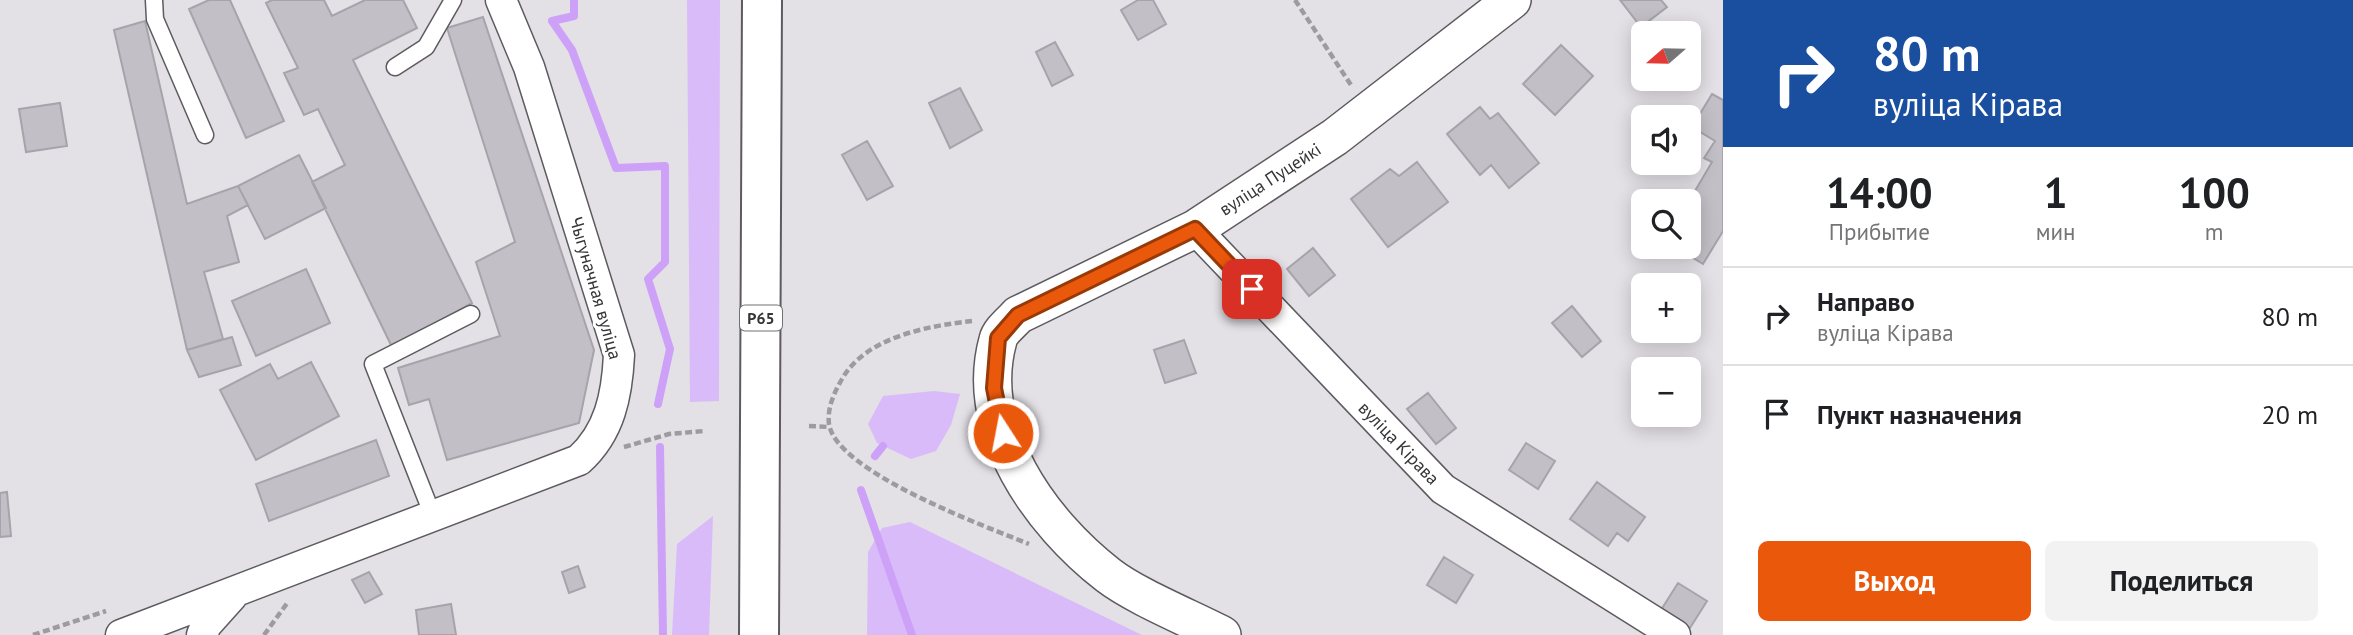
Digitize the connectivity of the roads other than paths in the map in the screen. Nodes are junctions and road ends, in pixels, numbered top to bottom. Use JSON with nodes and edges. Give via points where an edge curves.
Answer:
{"nodes":[{"id":1,"x":154,"y":0,"type":"edge"},
{"id":2,"x":453,"y":0,"type":"edge"},
{"id":3,"x":501,"y":0,"type":"edge"},
{"id":4,"x":762,"y":0,"type":"edge"},
{"id":5,"x":1512,"y":0,"type":"edge"},
{"id":6,"x":395,"y":67,"type":"dead end"},
{"id":7,"x":205,"y":135,"type":"dead end"},
{"id":8,"x":1195,"y":229,"type":"junction"},
{"id":9,"x":471,"y":314,"type":"dead end"},
{"id":10,"x":433,"y":516,"type":"junction"},
{"id":11,"x":235,"y":593,"type":"junction"},
{"id":12,"x":121,"y":635,"type":"edge"},
{"id":13,"x":202,"y":635,"type":"edge"},
{"id":14,"x":759,"y":635,"type":"edge"},
{"id":15,"x":1222,"y":635,"type":"edge"},
{"id":16,"x":1675,"y":635,"type":"edge"}],
"edges":[{"from":1,"to":7,"type":"lane","via":[[155,19]]},
{"from":2,"to":6,"type":"lane","via":[[426,47]]},
{"from":3,"to":10,"type":"street","name":"Чыгуначная вуліца","via":[[529,67],[619,355],[617,390],[593,447],[579,460]]},
{"from":4,"to":14,"type":"main road","number":"Р65"},
{"from":5,"to":8,"type":"street","name":"вуліца Пуцейкі","via":[[1369,112]]},
{"from":8,"to":15,"type":"street","name":"вуліца Пуцейкі","via":[[1018,315],[998,338],[994,388],[1003,433],[1024,486],[1055,526],[1109,576]]},
{"from":8,"to":16,"type":"street","name":"вуліца Кірава","via":[[1443,489]]},
{"from":9,"to":10,"type":"lane","via":[[373,364]]},
{"from":10,"to":11,"type":"street"},
{"from":11,"to":12,"type":"street"},
{"from":11,"to":13,"type":"street"}]}
